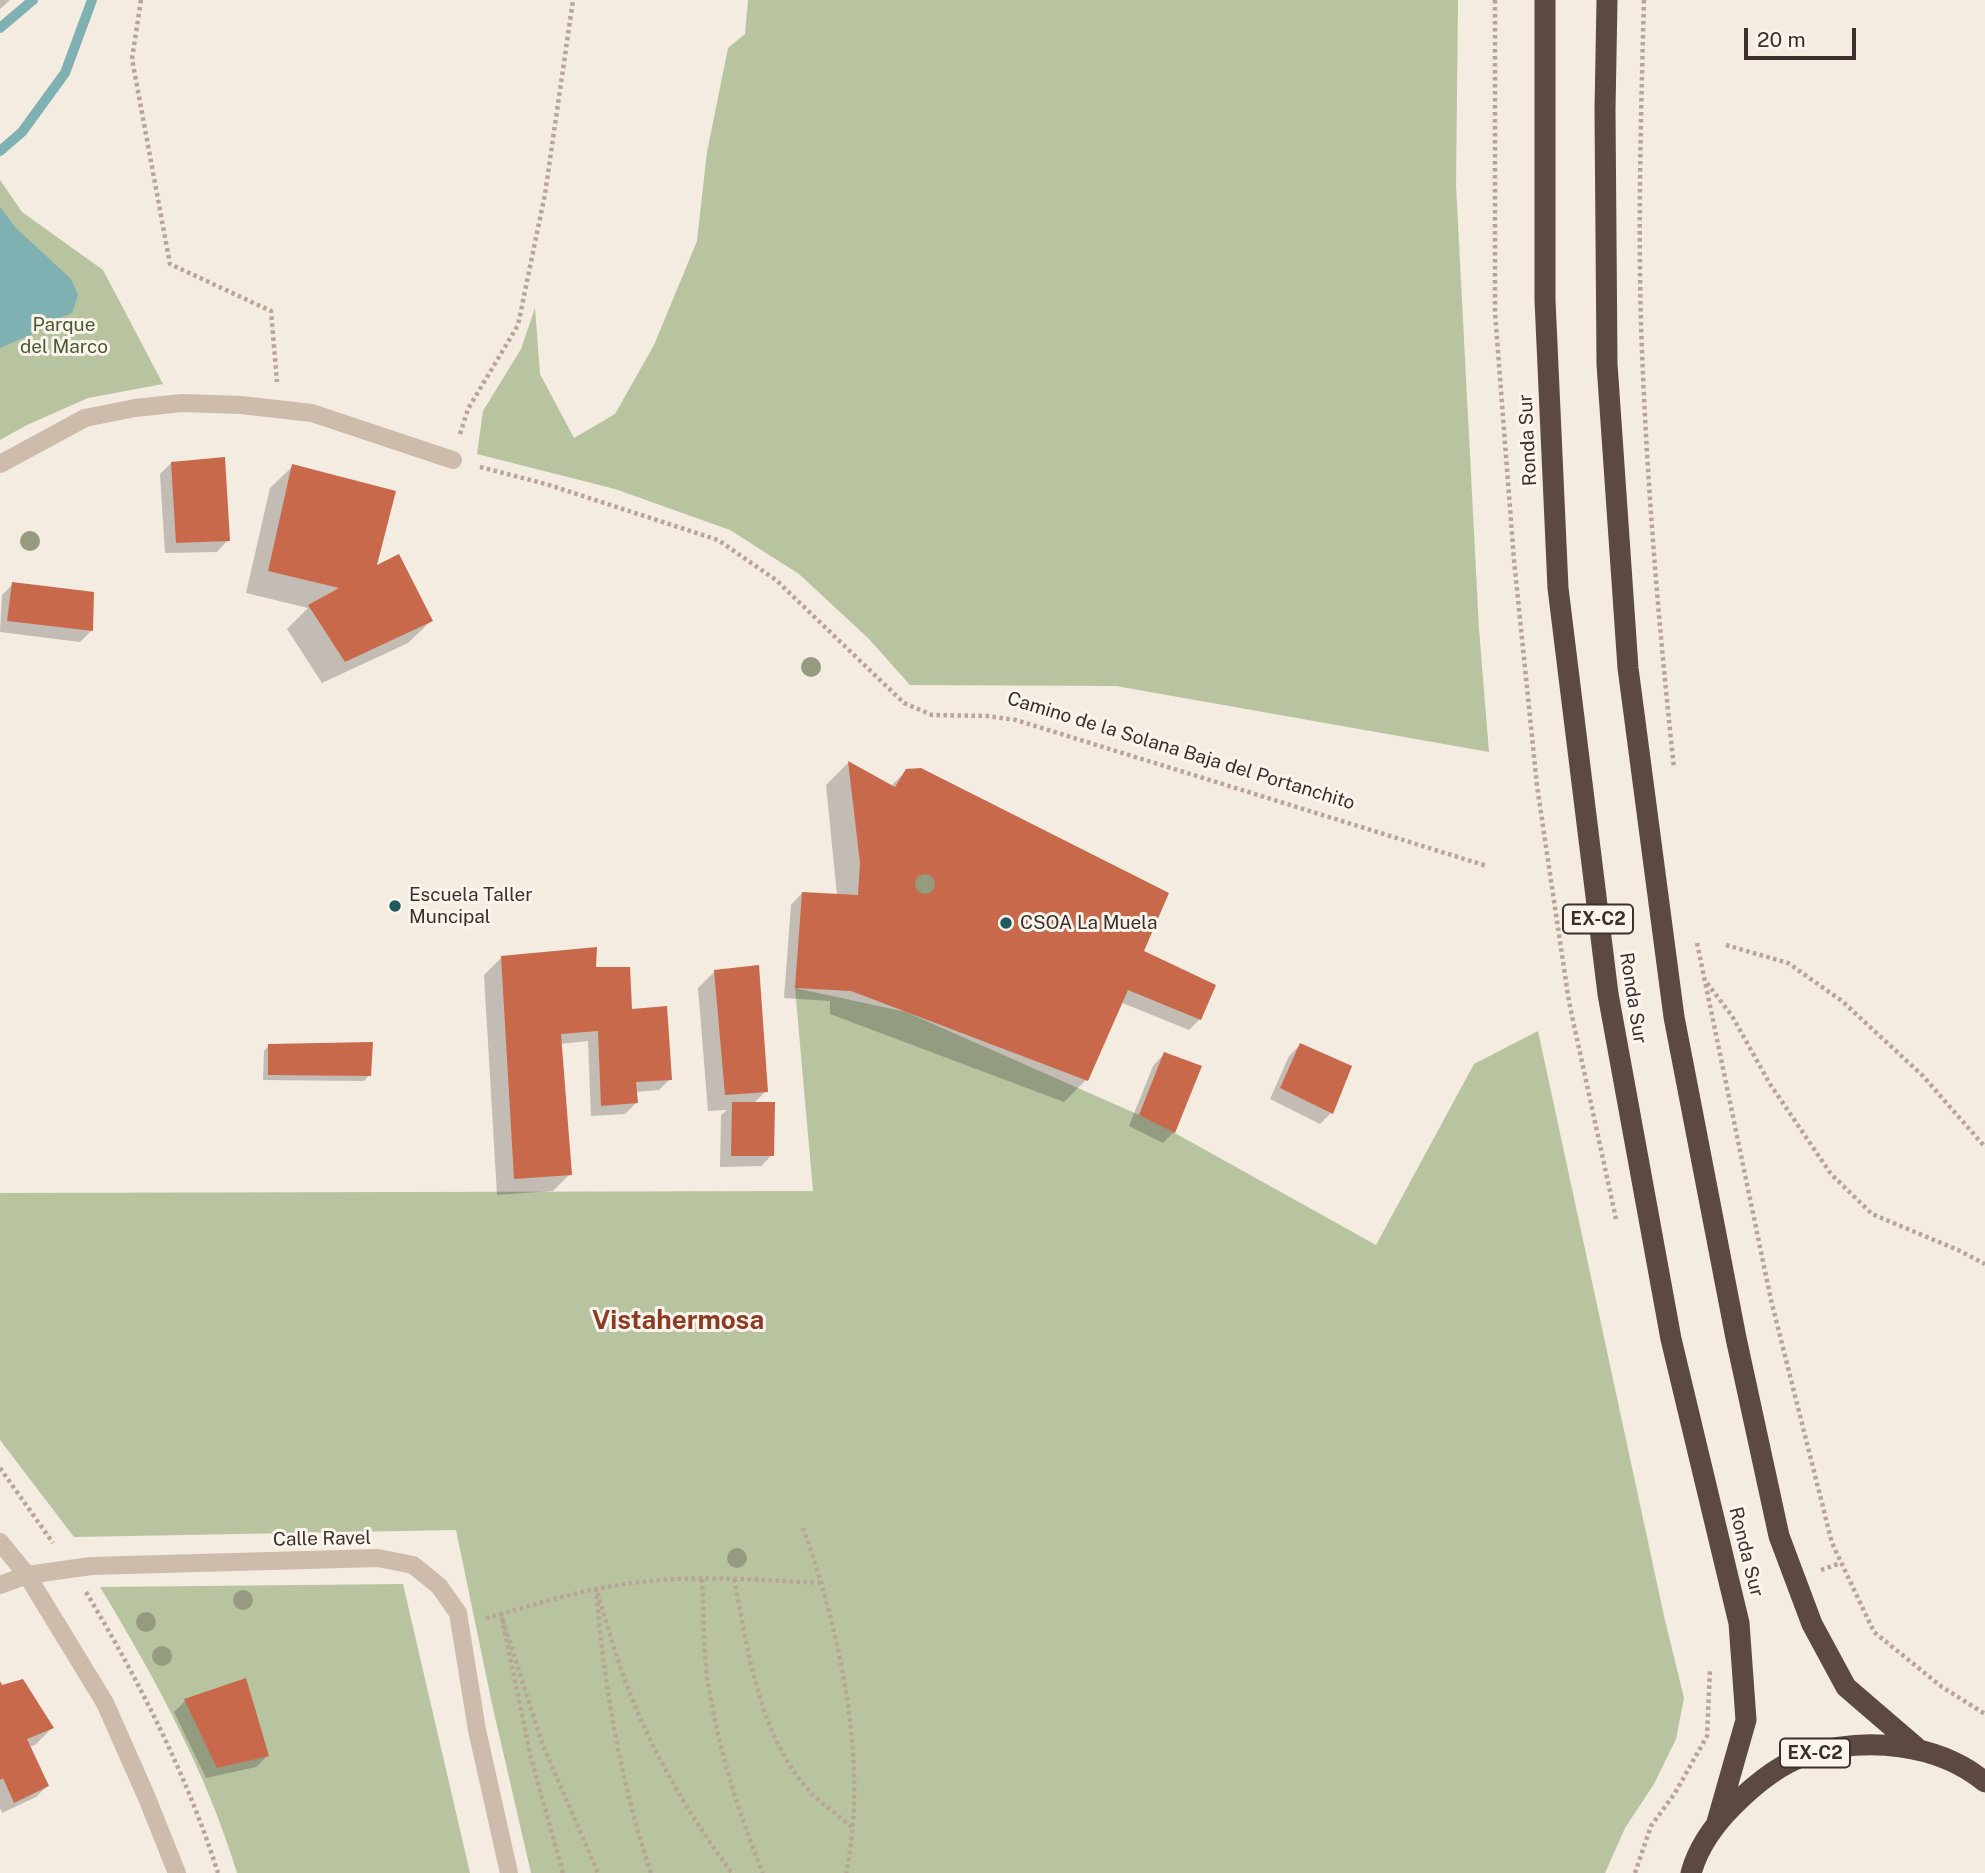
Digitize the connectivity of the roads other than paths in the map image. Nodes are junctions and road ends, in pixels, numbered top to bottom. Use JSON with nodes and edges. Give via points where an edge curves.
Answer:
{"nodes":[{"id":1,"x":1545,"y":0,"type":"edge"},
{"id":2,"x":1607,"y":0,"type":"edge"},
{"id":3,"x":453,"y":460,"type":"road end"},
{"id":4,"x":0,"y":464,"type":"edge"},
{"id":5,"x":0,"y":1542,"type":"edge"},
{"id":6,"x":27,"y":1575,"type":"junction"},
{"id":7,"x":0,"y":1585,"type":"edge"},
{"id":8,"x":1917,"y":1748,"type":"junction"},
{"id":9,"x":1985,"y":1782,"type":"edge"},
{"id":10,"x":1717,"y":1822,"type":"junction"},
{"id":11,"x":177,"y":1873,"type":"edge"},
{"id":12,"x":509,"y":1873,"type":"edge"},
{"id":13,"x":1691,"y":1873,"type":"edge"}],
"edges":[{"from":1,"to":10,"type":"highway","name":"Ronda Sur","number":"EX-C2","via":[[1545,300],[1558,588],[1608,994],[1671,1339],[1740,1623],[1746,1720]]},
{"from":2,"to":8,"type":"highway","name":"Ronda Sur","number":"EX-C2","via":[[1607,364],[1628,668],[1674,1017],[1779,1536],[1812,1624],[1846,1687]]},
{"from":3,"to":4,"type":"street","via":[[312,413],[182,403],[85,418]]},
{"from":5,"to":6,"type":"street"},
{"from":6,"to":7,"type":"street","name":"Calle Ravel"},
{"from":6,"to":11,"type":"street","via":[[104,1703]]},
{"from":6,"to":12,"type":"street","name":"Calle Ravel","via":[[108,1565],[378,1559],[412,1565],[439,1586],[458,1613],[477,1730]]},
{"from":8,"to":9,"type":"highway","number":"EX-C2","via":[[1972,1771]]},
{"from":8,"to":10,"type":"highway","number":"EX-C2","via":[[1861,1744],[1806,1755],[1757,1782]]},
{"from":10,"to":13,"type":"highway","number":"EX-C2"}]}
